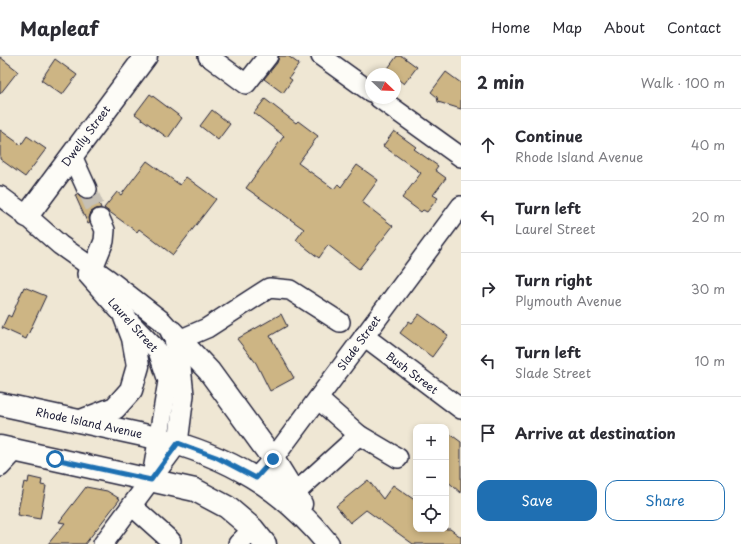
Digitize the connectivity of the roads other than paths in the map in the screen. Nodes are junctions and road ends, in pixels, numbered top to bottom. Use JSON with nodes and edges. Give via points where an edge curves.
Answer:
{"nodes":[{"id":1,"x":146,"y":56,"type":"edge"},
{"id":2,"x":208,"y":56,"type":"edge"},
{"id":3,"x":268,"y":56,"type":"edge"},
{"id":4,"x":321,"y":56,"type":"edge"},
{"id":5,"x":365,"y":88,"type":"edge"},
{"id":6,"x":387,"y":104,"type":"edge"},
{"id":7,"x":72,"y":156,"type":"junction"},
{"id":8,"x":461,"y":157,"type":"edge"},
{"id":9,"x":83,"y":187,"type":"tunnel mouth"},
{"id":10,"x":0,"y":196,"type":"edge"},
{"id":11,"x":461,"y":206,"type":"edge"},
{"id":12,"x":26,"y":216,"type":"junction"},
{"id":13,"x":100,"y":223,"type":"tunnel mouth"},
{"id":14,"x":60,"y":245,"type":"junction"},
{"id":15,"x":93,"y":268,"type":"junction"},
{"id":16,"x":125,"y":317,"type":"junction"},
{"id":17,"x":340,"y":322,"type":"dead end"},
{"id":18,"x":176,"y":336,"type":"junction"},
{"id":19,"x":364,"y":336,"type":"junction"},
{"id":20,"x":318,"y":399,"type":"junction"},
{"id":21,"x":0,"y":404,"type":"edge"},
{"id":22,"x":461,"y":409,"type":"edge"},
{"id":23,"x":81,"y":421,"type":"junction"},
{"id":24,"x":359,"y":436,"type":"junction"},
{"id":25,"x":157,"y":438,"type":"junction"},
{"id":26,"x":178,"y":443,"type":"junction"},
{"id":27,"x":8,"y":449,"type":"edge"},
{"id":28,"x":398,"y":458,"type":"dead end"},
{"id":29,"x":273,"y":459,"type":"junction"},
{"id":30,"x":0,"y":467,"type":"edge"},
{"id":31,"x":256,"y":478,"type":"junction"},
{"id":32,"x":151,"y":480,"type":"junction"},
{"id":33,"x":294,"y":494,"type":"junction"},
{"id":34,"x":132,"y":506,"type":"junction"},
{"id":35,"x":252,"y":539,"type":"edge"},
{"id":36,"x":171,"y":543,"type":"edge"},
{"id":37,"x":103,"y":544,"type":"edge"},
{"id":38,"x":329,"y":544,"type":"edge"}],
"edges":[{"from":1,"to":7,"type":"main road","name":"Dwelly Street"},
{"from":2,"to":3,"type":"street","via":[[246,84]]},
{"from":4,"to":5,"type":"street"},
{"from":6,"to":8,"type":"street"},
{"from":7,"to":9,"type":"street"},
{"from":7,"to":12,"type":"main road","name":"Dwelly Street"},
{"from":10,"to":12,"type":"street","name":"Laurel Street"},
{"from":11,"to":19,"type":"street","name":"Slade Street"},
{"from":12,"to":14,"type":"street","name":"Laurel Street"},
{"from":13,"to":15,"type":"street","via":[[104,241]]},
{"from":14,"to":15,"type":"street","name":"Laurel Street"},
{"from":14,"to":16,"type":"street","name":"Laurel Street"},
{"from":15,"to":18,"type":"street","name":"Laurel Street","via":[[162,321]]},
{"from":16,"to":23,"type":"main road","via":[[133,338],[138,366],[131,390],[115,408]]},
{"from":16,"to":25,"type":"street","name":"Laurel Street","via":[[158,351],[168,382]]},
{"from":17,"to":18,"type":"street","via":[[290,290],[269,288],[207,328]]},
{"from":18,"to":26,"type":"street","name":"Laurel Street","via":[[184,395]]},
{"from":18,"to":29,"type":"main road","via":[[209,371]]},
{"from":19,"to":20,"type":"street","name":"Slade Street"},
{"from":19,"to":22,"type":"street","name":"Bush Street"},
{"from":20,"to":24,"type":"street"},
{"from":20,"to":29,"type":"street","name":"Slade Street"},
{"from":21,"to":23,"type":"main road","name":"Rhode Island Avenue"},
{"from":23,"to":25,"type":"main road","name":"Rhode Island Avenue"},
{"from":24,"to":28,"type":"street"},
{"from":24,"to":33,"type":"street"},
{"from":25,"to":26,"type":"main road","name":"Rhode Island Avenue"},
{"from":25,"to":32,"type":"street","name":"Laurel Street"},
{"from":26,"to":31,"type":"main road","name":"Rhode Island Avenue","via":[[216,457]]},
{"from":26,"to":32,"type":"street","name":"Laurel Street"},
{"from":27,"to":30,"type":"street"},
{"from":27,"to":32,"type":"main road"},
{"from":29,"to":31,"type":"street","name":"Slade Street"},
{"from":29,"to":33,"type":"main road"},
{"from":31,"to":38,"type":"main road","name":"Rhode Island Avenue","via":[[299,511]]},
{"from":32,"to":34,"type":"street"},
{"from":32,"to":35,"type":"main road","via":[[204,494],[227,507]]},
{"from":33,"to":38,"type":"main road"},
{"from":34,"to":36,"type":"street"},
{"from":34,"to":37,"type":"street"}]}
